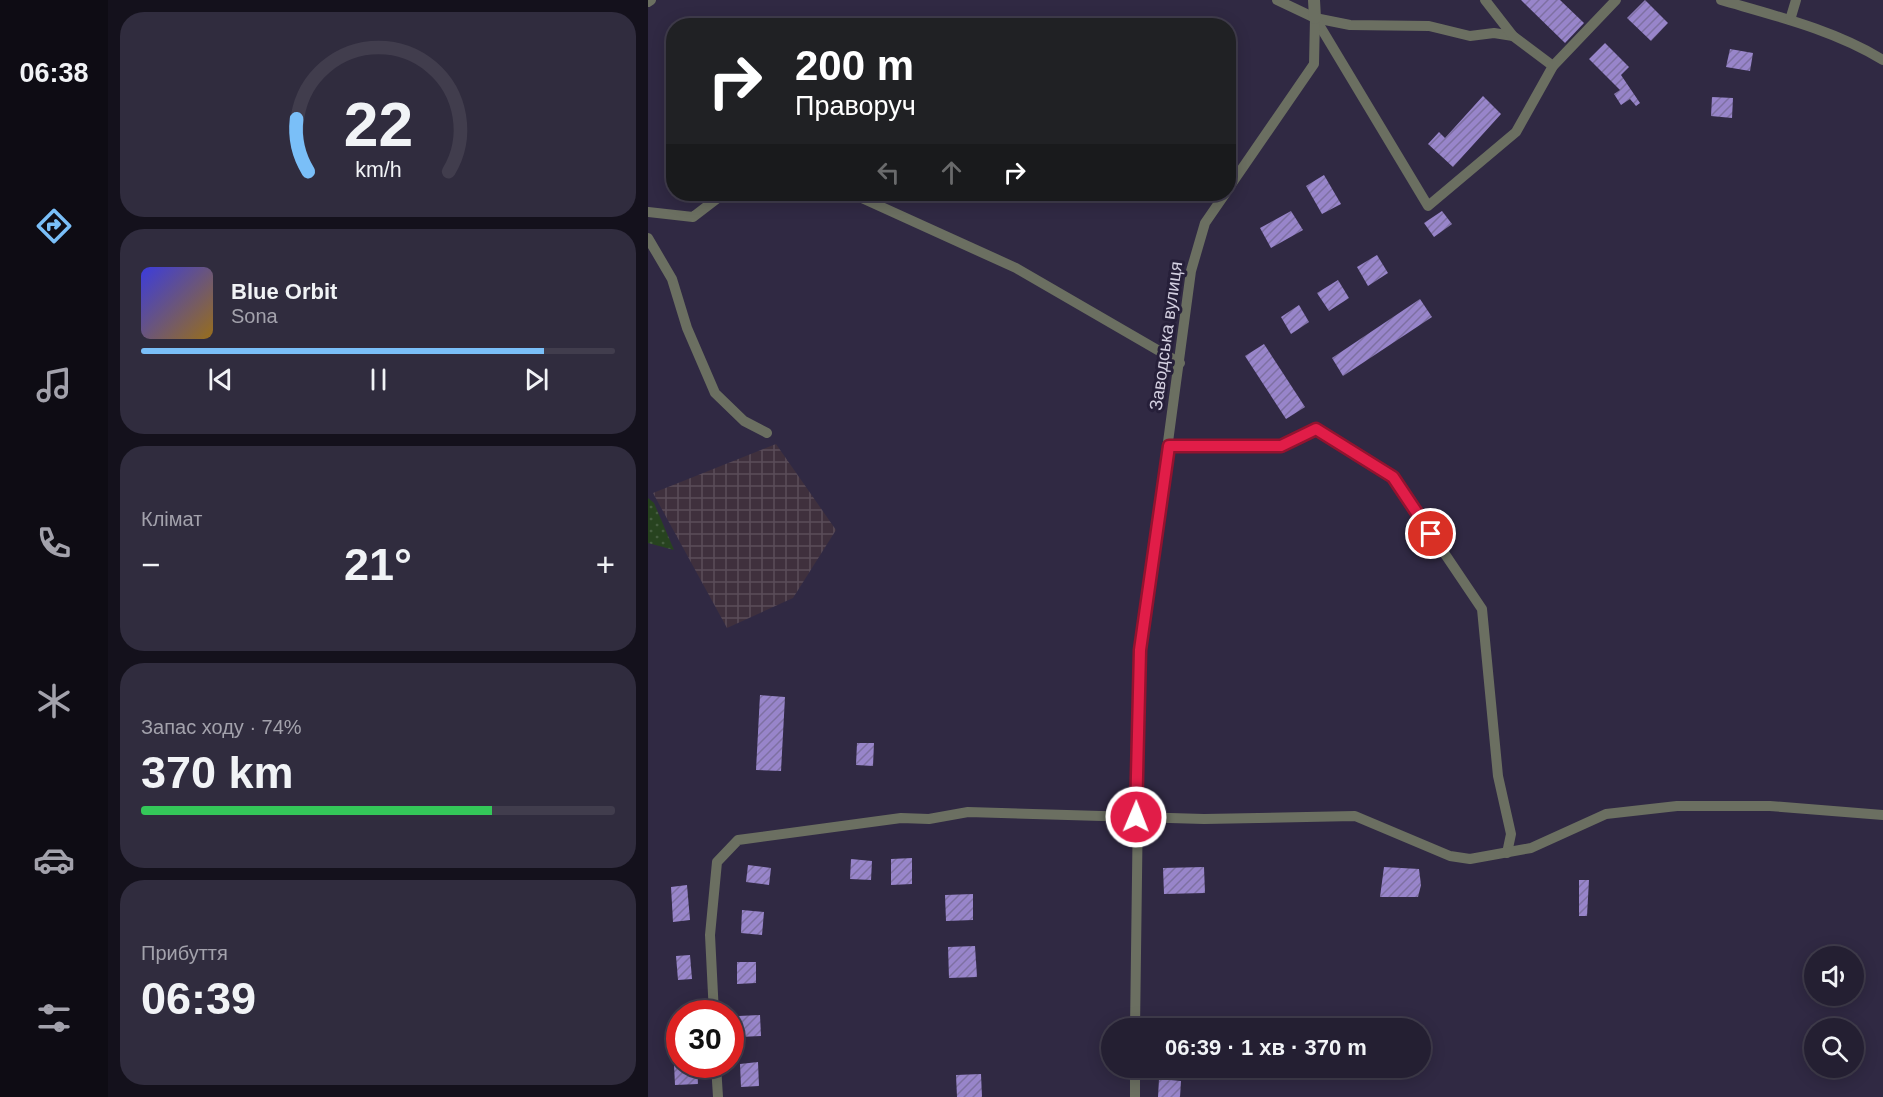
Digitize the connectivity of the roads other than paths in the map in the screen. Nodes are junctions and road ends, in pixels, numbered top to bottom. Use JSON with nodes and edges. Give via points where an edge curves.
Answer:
{"nodes":[{"id":1,"x":1276,"y":0,"type":"edge"},
{"id":2,"x":1314,"y":0,"type":"edge"},
{"id":3,"x":1485,"y":0,"type":"edge"},
{"id":4,"x":1616,"y":0,"type":"edge"},
{"id":5,"x":1721,"y":0,"type":"edge"},
{"id":6,"x":1796,"y":0,"type":"edge"},
{"id":7,"x":1315,"y":18,"type":"junction"},
{"id":8,"x":1790,"y":20,"type":"junction"},
{"id":9,"x":1513,"y":36,"type":"junction"},
{"id":10,"x":1883,"y":60,"type":"edge"},
{"id":11,"x":1553,"y":66,"type":"junction"},
{"id":12,"x":1236,"y":177,"type":"edge"},
{"id":13,"x":714,"y":201,"type":"edge"},
{"id":14,"x":868,"y":201,"type":"edge"},
{"id":15,"x":1220,"y":201,"type":"edge"},
{"id":16,"x":648,"y":212,"type":"edge"},
{"id":17,"x":648,"y":238,"type":"edge"},
{"id":18,"x":1180,"y":363,"type":"junction"},
{"id":19,"x":767,"y":433,"type":"dead end"},
{"id":20,"x":1168,"y":450,"type":"junction"},
{"id":21,"x":1883,"y":815,"type":"edge"},
{"id":22,"x":1136,"y":817,"type":"junction"},
{"id":23,"x":1507,"y":853,"type":"junction"},
{"id":24,"x":713,"y":1000,"type":"edge"},
{"id":25,"x":1135,"y":1018,"type":"edge"},
{"id":26,"x":717,"y":1078,"type":"edge"},
{"id":27,"x":1135,"y":1078,"type":"edge"},
{"id":28,"x":718,"y":1097,"type":"edge"},
{"id":29,"x":1135,"y":1097,"type":"edge"}],
"edges":[{"from":1,"to":7,"type":"street"},
{"from":2,"to":7,"type":"street"},
{"from":3,"to":9,"type":"street"},
{"from":4,"to":11,"type":"street"},
{"from":5,"to":8,"type":"street"},
{"from":6,"to":8,"type":"street"},
{"from":7,"to":9,"type":"street","via":[[1350,25],[1429,27],[1470,36]]},
{"from":7,"to":11,"type":"street","via":[[1428,206],[1516,132]]},
{"from":7,"to":12,"type":"street","via":[[1314,64]]},
{"from":8,"to":10,"type":"street","via":[[1862,47]]},
{"from":9,"to":11,"type":"street"},
{"from":13,"to":16,"type":"street","via":[[693,217]]},
{"from":14,"to":18,"type":"street","via":[[1016,268]]},
{"from":15,"to":18,"type":"street","name":"Заводська вулиця","via":[[1205,223],[1191,271]]},
{"from":17,"to":19,"type":"street","via":[[672,279],[690,336],[715,393],[744,421]]},
{"from":18,"to":20,"type":"street","name":"Заводська вулиця"},
{"from":20,"to":22,"type":"street","name":"Заводська вулиця","via":[[1140,650]]},
{"from":20,"to":23,"type":"street","via":[[1281,446],[1316,429],[1393,477],[1482,609],[1498,776],[1511,834]]},
{"from":21,"to":23,"type":"street","via":[[1770,806],[1677,806],[1606,814],[1531,848]]},
{"from":22,"to":23,"type":"street","via":[[1355,816],[1450,856],[1470,859]]},
{"from":22,"to":24,"type":"street","via":[[968,812],[738,840],[717,862],[710,934]]},
{"from":22,"to":25,"type":"street","name":"Заводська вулиця"},
{"from":26,"to":28,"type":"street"},
{"from":27,"to":29,"type":"street"}]}
